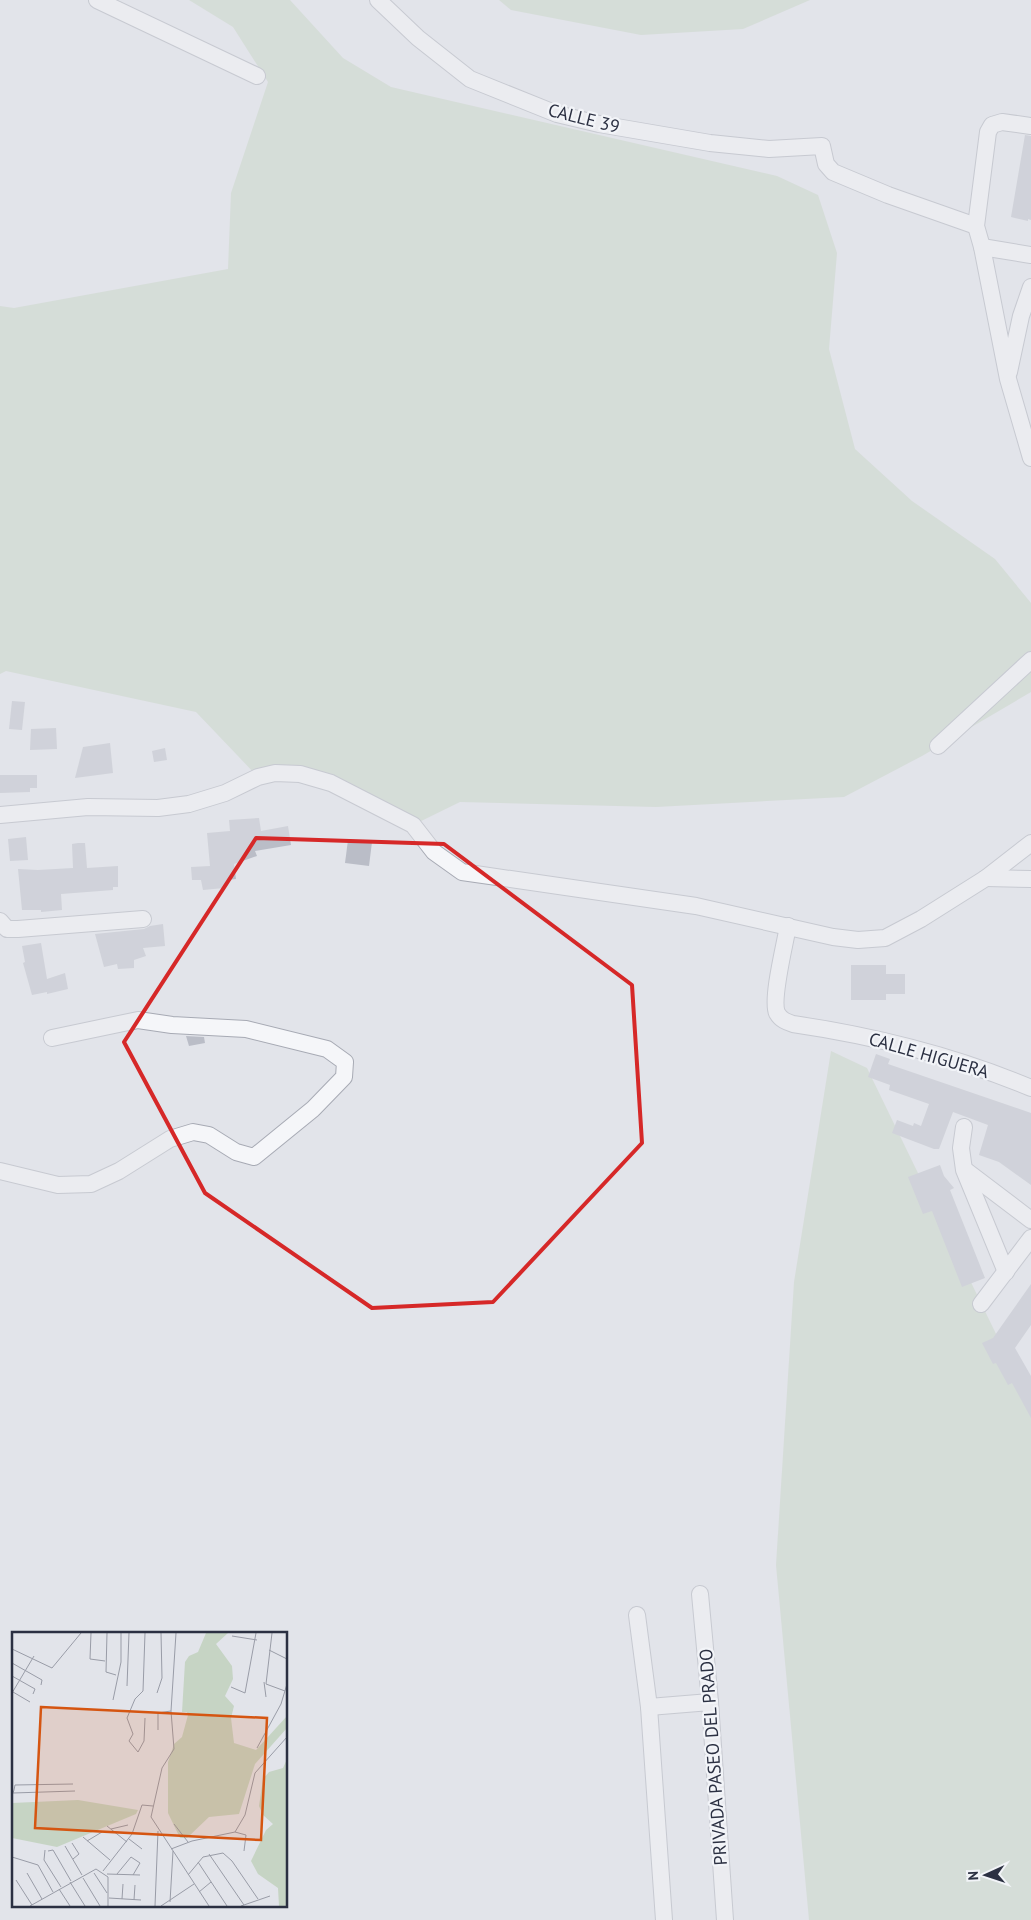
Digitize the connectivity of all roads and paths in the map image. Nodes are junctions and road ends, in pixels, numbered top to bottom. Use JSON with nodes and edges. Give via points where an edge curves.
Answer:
{"nodes":[{"id":1,"x":97,"y":0,"type":"edge"},
{"id":2,"x":378,"y":0,"type":"edge"},
{"id":3,"x":257,"y":76,"type":"dead end"},
{"id":4,"x":1031,"y":126,"type":"edge"},
{"id":5,"x":976,"y":226,"type":"junction"},
{"id":6,"x":982,"y":247,"type":"junction"},
{"id":7,"x":1031,"y":255,"type":"edge"},
{"id":8,"x":1031,"y":287,"type":"edge"},
{"id":9,"x":1008,"y":379,"type":"junction"},
{"id":10,"x":1031,"y":458,"type":"edge"},
{"id":11,"x":1031,"y":660,"type":"edge"},
{"id":12,"x":938,"y":746,"type":"dead end"},
{"id":13,"x":0,"y":815,"type":"edge"},
{"id":14,"x":1031,"y":843,"type":"edge"},
{"id":15,"x":986,"y":878,"type":"junction"},
{"id":16,"x":1031,"y":879,"type":"edge"},
{"id":17,"x":143,"y":919,"type":"dead end"},
{"id":18,"x":3,"y":925,"type":"edge"},
{"id":19,"x":788,"y":926,"type":"junction"},
{"id":20,"x":52,"y":1038,"type":"dead end"},
{"id":21,"x":1031,"y":1088,"type":"edge"},
{"id":22,"x":964,"y":1127,"type":"dead end"},
{"id":23,"x":964,"y":1170,"type":"junction"},
{"id":24,"x":0,"y":1171,"type":"edge"},
{"id":25,"x":1031,"y":1220,"type":"edge"},
{"id":26,"x":1031,"y":1238,"type":"edge"},
{"id":27,"x":1006,"y":1272,"type":"junction"},
{"id":28,"x":981,"y":1304,"type":"dead end"},
{"id":29,"x":700,"y":1594,"type":"dead end"},
{"id":30,"x":638,"y":1616,"type":"dead end"},
{"id":31,"x":710,"y":1702,"type":"junction"},
{"id":32,"x":649,"y":1707,"type":"junction"},
{"id":33,"x":664,"y":1920,"type":"edge"},
{"id":34,"x":726,"y":1920,"type":"edge"}],
"edges":[{"from":1,"to":3,"type":"street"},
{"from":2,"to":5,"type":"street","name":"CALLE 39","via":[[418,38],[470,79],[557,114],[710,143],[769,149],[822,146],[826,164],[833,172]]},
{"from":4,"to":5,"type":"street","via":[[1002,122],[992,125],[988,132]]},
{"from":5,"to":6,"type":"street"},
{"from":6,"to":7,"type":"street"},
{"from":6,"to":9,"type":"street"},
{"from":8,"to":9,"type":"street","via":[[1020,316]]},
{"from":9,"to":10,"type":"street"},
{"from":11,"to":12,"type":"street"},
{"from":13,"to":19,"type":"street","via":[[189,804],[275,773],[300,774],[331,783],[413,825],[434,852],[462,872],[696,906]]},
{"from":14,"to":15,"type":"street"},
{"from":15,"to":16,"type":"street"},
{"from":15,"to":19,"type":"street","via":[[885,938],[858,940],[833,937]]},
{"from":17,"to":18,"type":"street"},
{"from":19,"to":21,"type":"street","name":"CALLE HIGUERA","via":[[776,995],[777,1012],[783,1021],[903,1044],[990,1071]]},
{"from":20,"to":24,"type":"street","via":[[138,1020],[246,1029],[327,1049],[345,1062],[344,1077],[313,1110],[254,1157],[236,1152],[209,1135],[193,1132],[170,1139],[90,1184],[58,1185]]},
{"from":22,"to":23,"type":"street","via":[[961,1148]]},
{"from":23,"to":25,"type":"street"},
{"from":23,"to":27,"type":"street"},
{"from":26,"to":27,"type":"street"},
{"from":27,"to":28,"type":"street"},
{"from":29,"to":31,"type":"street","name":"PRIVADA PASEO DEL PRADO"},
{"from":30,"to":32,"type":"street"},
{"from":31,"to":32,"type":"street"},
{"from":31,"to":34,"type":"street","name":"PRIVADA PASEO DEL PRADO"},
{"from":32,"to":33,"type":"street"}]}
